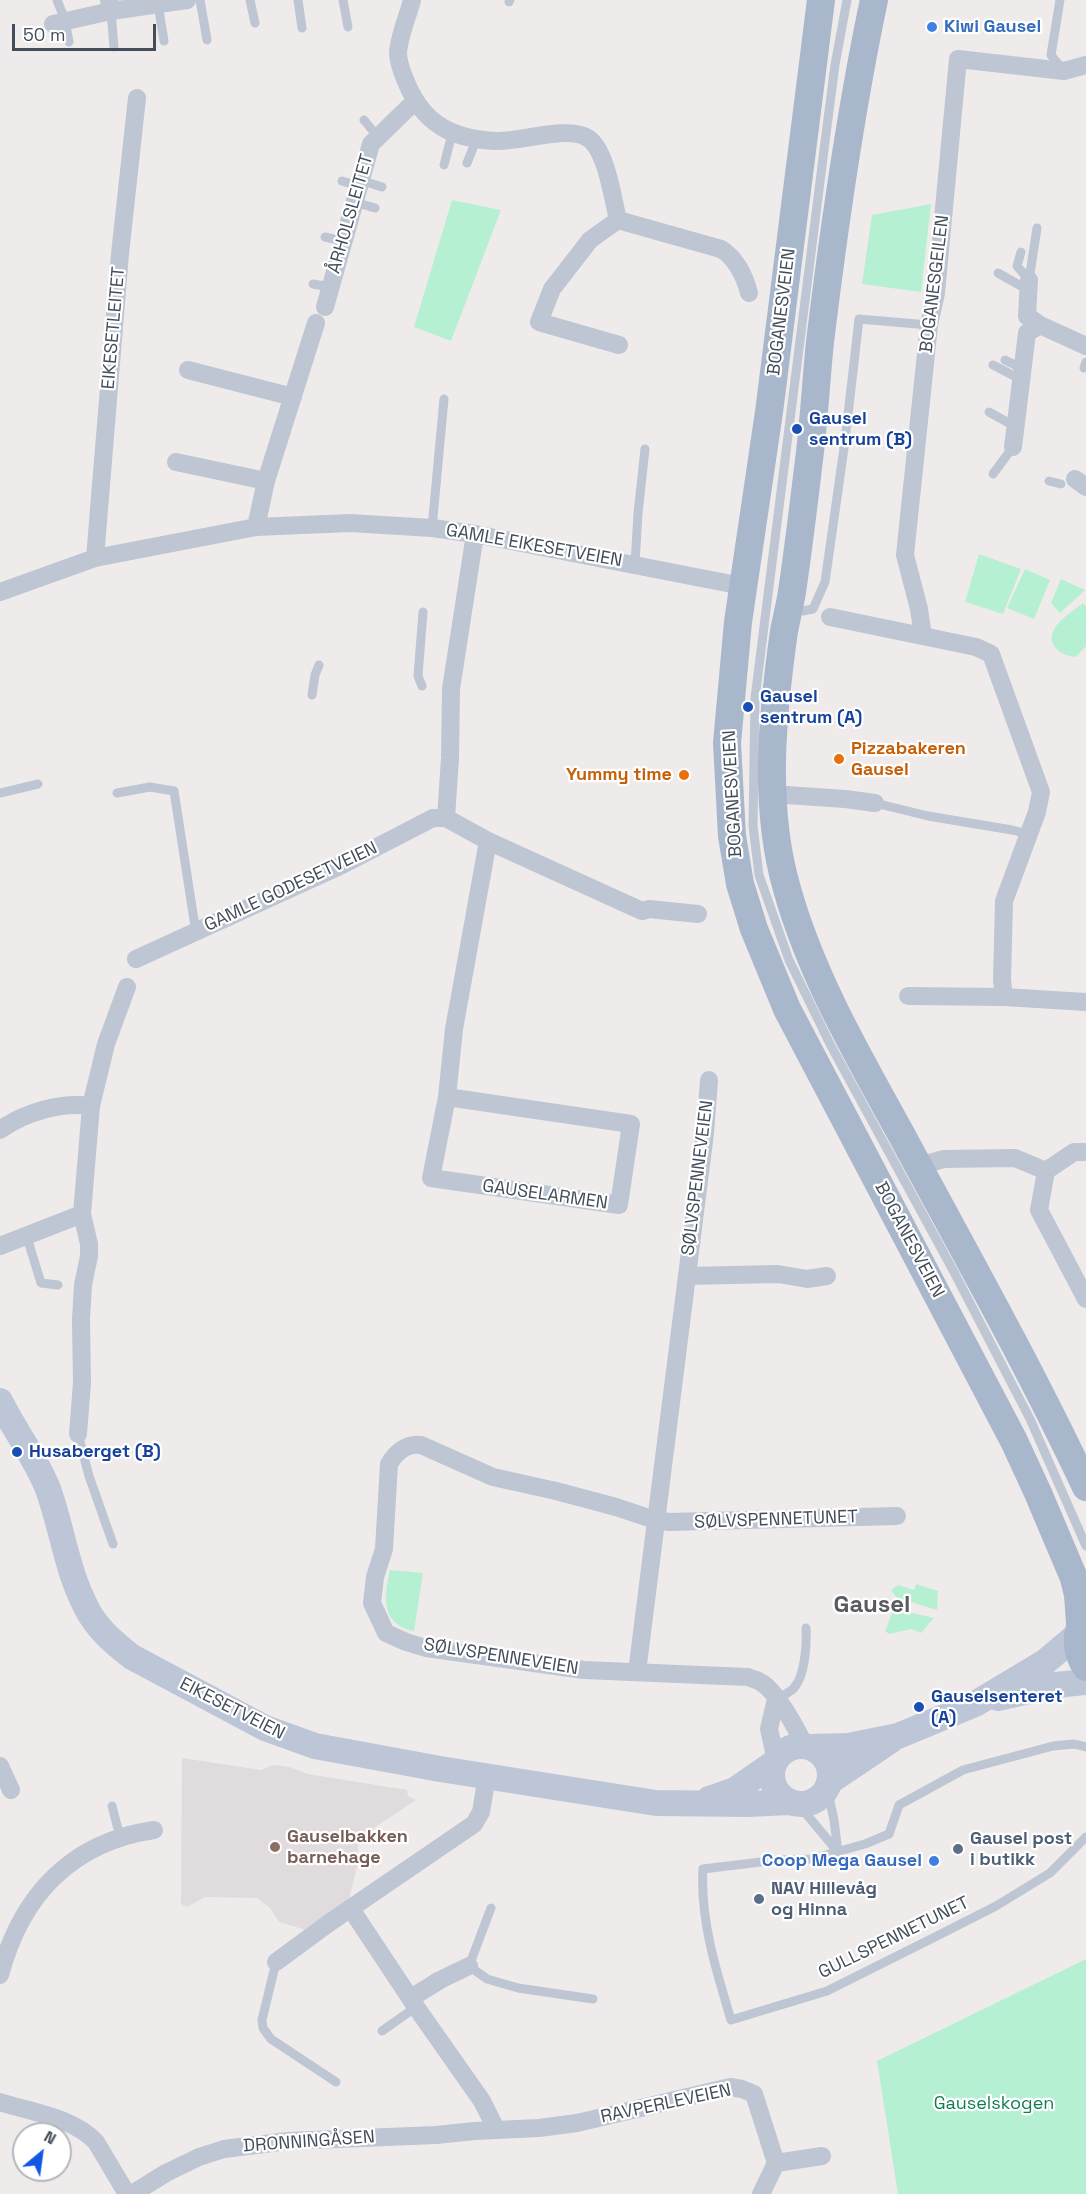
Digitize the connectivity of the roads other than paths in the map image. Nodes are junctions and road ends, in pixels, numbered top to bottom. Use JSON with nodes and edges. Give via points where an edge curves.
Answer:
{"nodes":[{"id":1,"x":57,"y":0,"type":"edge"},
{"id":2,"x":200,"y":0,"type":"edge"},
{"id":3,"x":250,"y":0,"type":"edge"},
{"id":4,"x":298,"y":0,"type":"edge"},
{"id":5,"x":343,"y":0,"type":"edge"},
{"id":6,"x":412,"y":0,"type":"edge"},
{"id":7,"x":820,"y":0,"type":"edge"},
{"id":8,"x":847,"y":0,"type":"edge"},
{"id":9,"x":874,"y":0,"type":"edge"},
{"id":10,"x":1059,"y":0,"type":"edge"},
{"id":11,"x":173,"y":2,"type":"edge"},
{"id":12,"x":118,"y":5,"type":"edge"},
{"id":13,"x":59,"y":22,"type":"junction"},
{"id":14,"x":255,"y":23,"type":"dead end"},
{"id":15,"x":348,"y":27,"type":"dead end"},
{"id":16,"x":302,"y":28,"type":"dead end"},
{"id":17,"x":207,"y":40,"type":"dead end"},
{"id":18,"x":164,"y":41,"type":"dead end"},
{"id":19,"x":69,"y":42,"type":"dead end"},
{"id":20,"x":114,"y":47,"type":"dead end"},
{"id":21,"x":1086,"y":65,"type":"edge"},
{"id":22,"x":1064,"y":71,"type":"junction"},
{"id":23,"x":138,"y":98,"type":"dead end"},
{"id":24,"x":414,"y":102,"type":"junction"},
{"id":25,"x":364,"y":120,"type":"dead end"},
{"id":26,"x":452,"y":134,"type":"junction"},
{"id":27,"x":378,"y":137,"type":"junction"},
{"id":28,"x":477,"y":138,"type":"junction"},
{"id":29,"x":467,"y":163,"type":"dead end"},
{"id":30,"x":444,"y":165,"type":"dead end"},
{"id":31,"x":353,"y":187,"type":"junction"},
{"id":32,"x":382,"y":187,"type":"dead end"},
{"id":33,"x":375,"y":208,"type":"dead end"},
{"id":34,"x":618,"y":220,"type":"junction"},
{"id":35,"x":1037,"y":228,"type":"dead end"},
{"id":36,"x":1021,"y":252,"type":"dead end"},
{"id":37,"x":998,"y":273,"type":"dead end"},
{"id":38,"x":1028,"y":285,"type":"junction"},
{"id":39,"x":749,"y":294,"type":"dead end"},
{"id":40,"x":929,"y":325,"type":"junction"},
{"id":41,"x":1040,"y":325,"type":"junction"},
{"id":42,"x":619,"y":345,"type":"dead end"},
{"id":43,"x":1086,"y":346,"type":"edge"},
{"id":44,"x":1005,"y":360,"type":"dead end"},
{"id":45,"x":993,"y":365,"type":"dead end"},
{"id":46,"x":188,"y":370,"type":"dead end"},
{"id":47,"x":1023,"y":374,"type":"junction"},
{"id":48,"x":293,"y":397,"type":"junction"},
{"id":49,"x":444,"y":399,"type":"dead end"},
{"id":50,"x":989,"y":412,"type":"dead end"},
{"id":51,"x":1016,"y":427,"type":"junction"},
{"id":52,"x":1013,"y":447,"type":"joint"},
{"id":53,"x":645,"y":449,"type":"dead end"},
{"id":54,"x":176,"y":462,"type":"dead end"},
{"id":55,"x":993,"y":474,"type":"dead end"},
{"id":56,"x":266,"y":481,"type":"junction"},
{"id":57,"x":1049,"y":481,"type":"dead end"},
{"id":58,"x":1074,"y":484,"type":"edge"},
{"id":59,"x":256,"y":527,"type":"junction"},
{"id":60,"x":432,"y":528,"type":"junction"},
{"id":61,"x":475,"y":534,"type":"junction"},
{"id":62,"x":95,"y":558,"type":"junction"},
{"id":63,"x":635,"y":564,"type":"junction"},
{"id":64,"x":742,"y":586,"type":"junction"},
{"id":65,"x":0,"y":592,"type":"edge"},
{"id":66,"x":789,"y":607,"type":"junction"},
{"id":67,"x":423,"y":612,"type":"dead end"},
{"id":68,"x":830,"y":617,"type":"dead end"},
{"id":69,"x":923,"y":636,"type":"junction"},
{"id":70,"x":319,"y":665,"type":"dead end"},
{"id":71,"x":422,"y":686,"type":"dead end"},
{"id":72,"x":312,"y":695,"type":"dead end"},
{"id":73,"x":38,"y":784,"type":"dead end"},
{"id":74,"x":0,"y":793,"type":"edge"},
{"id":75,"x":117,"y":793,"type":"dead end"},
{"id":76,"x":772,"y":794,"type":"junction"},
{"id":77,"x":875,"y":803,"type":"joint"},
{"id":78,"x":446,"y":818,"type":"junction"},
{"id":79,"x":1028,"y":834,"type":"junction"},
{"id":80,"x":488,"y":841,"type":"junction"},
{"id":81,"x":698,"y":914,"type":"dead end"},
{"id":82,"x":195,"y":933,"type":"junction"},
{"id":83,"x":136,"y":959,"type":"dead end"},
{"id":84,"x":127,"y":987,"type":"dead end"},
{"id":85,"x":908,"y":996,"type":"dead end"},
{"id":86,"x":1004,"y":997,"type":"junction"},
{"id":87,"x":1086,"y":1002,"type":"edge"},
{"id":88,"x":709,"y":1080,"type":"dead end"},
{"id":89,"x":447,"y":1097,"type":"junction"},
{"id":90,"x":91,"y":1106,"type":"junction"},
{"id":91,"x":0,"y":1130,"type":"edge"},
{"id":92,"x":1086,"y":1152,"type":"edge"},
{"id":93,"x":918,"y":1166,"type":"junction"},
{"id":94,"x":1046,"y":1171,"type":"junction"},
{"id":95,"x":82,"y":1214,"type":"junction"},
{"id":96,"x":13,"y":1240,"type":"edge"},
{"id":97,"x":0,"y":1255,"type":"edge"},
{"id":98,"x":687,"y":1276,"type":"junction"},
{"id":99,"x":827,"y":1276,"type":"dead end"},
{"id":100,"x":58,"y":1285,"type":"dead end"},
{"id":101,"x":1086,"y":1299,"type":"edge"},
{"id":102,"x":0,"y":1402,"type":"edge"},
{"id":103,"x":78,"y":1434,"type":"joint"},
{"id":104,"x":1086,"y":1487,"type":"edge"},
{"id":105,"x":897,"y":1516,"type":"dead end"},
{"id":106,"x":655,"y":1520,"type":"junction"},
{"id":107,"x":113,"y":1544,"type":"dead end"},
{"id":108,"x":1086,"y":1546,"type":"edge"},
{"id":109,"x":1081,"y":1624,"type":"edge"},
{"id":110,"x":806,"y":1628,"type":"dead end"},
{"id":111,"x":1086,"y":1667,"type":"edge"},
{"id":112,"x":637,"y":1672,"type":"junction"},
{"id":113,"x":1086,"y":1682,"type":"edge"},
{"id":114,"x":776,"y":1699,"type":"junction"},
{"id":115,"x":975,"y":1704,"type":"junction"},
{"id":116,"x":897,"y":1736,"type":"junction"},
{"id":117,"x":808,"y":1746,"type":"junction"},
{"id":118,"x":1086,"y":1747,"type":"edge"},
{"id":119,"x":775,"y":1762,"type":"junction"},
{"id":120,"x":0,"y":1766,"type":"edge"},
{"id":121,"x":487,"y":1776,"type":"junction"},
{"id":122,"x":828,"y":1785,"type":"junction"},
{"id":123,"x":11,"y":1790,"type":"dead end"},
{"id":124,"x":794,"y":1803,"type":"junction"},
{"id":125,"x":695,"y":1804,"type":"junction"},
{"id":126,"x":112,"y":1806,"type":"dead end"},
{"id":127,"x":154,"y":1830,"type":"dead end"},
{"id":128,"x":120,"y":1836,"type":"junction"},
{"id":129,"x":1086,"y":1837,"type":"edge"},
{"id":130,"x":838,"y":1852,"type":"junction"},
{"id":131,"x":491,"y":1908,"type":"dead end"},
{"id":132,"x":351,"y":1909,"type":"junction"},
{"id":133,"x":276,"y":1962,"type":"joint"},
{"id":134,"x":469,"y":1966,"type":"junction"},
{"id":135,"x":0,"y":1975,"type":"edge"},
{"id":136,"x":593,"y":1999,"type":"dead end"},
{"id":137,"x":413,"y":2002,"type":"junction"},
{"id":138,"x":382,"y":2031,"type":"dead end"},
{"id":139,"x":336,"y":2082,"type":"dead end"},
{"id":140,"x":0,"y":2102,"type":"edge"},
{"id":141,"x":577,"y":2123,"type":"joint"},
{"id":142,"x":496,"y":2129,"type":"junction"},
{"id":143,"x":822,"y":2156,"type":"dead end"},
{"id":144,"x":776,"y":2163,"type":"junction"},
{"id":145,"x":127,"y":2194,"type":"edge"},
{"id":146,"x":132,"y":2194,"type":"edge"},
{"id":147,"x":761,"y":2194,"type":"edge"}],
"edges":[{"from":1,"to":13,"type":"lane"},
{"from":2,"to":17,"type":"lane"},
{"from":3,"to":14,"type":"lane"},
{"from":4,"to":16,"type":"lane"},
{"from":5,"to":15,"type":"lane"},
{"from":6,"to":24,"type":"street","via":[[398,52],[400,69]]},
{"from":7,"to":64,"type":"main road","name":"BOGANESVEIEN","via":[[769,412]]},
{"from":8,"to":108,"type":"lane","name":"BOGANESVEIEN","via":[[835,65],[755,698],[753,826],[759,875],[789,960],[1030,1419]]},
{"from":9,"to":66,"type":"main road","via":[[844,159]]},
{"from":10,"to":22,"type":"lane","via":[[1051,55]]},
{"from":11,"to":12,"type":"street"},
{"from":11,"to":18,"type":"lane"},
{"from":12,"to":13,"type":"street"},
{"from":12,"to":20,"type":"lane"},
{"from":13,"to":19,"type":"lane"},
{"from":21,"to":22,"type":"street","name":"BOGANESGEILEN"},
{"from":22,"to":40,"type":"street","name":"BOGANESGEILEN","via":[[958,59],[936,293]]},
{"from":23,"to":62,"type":"street","name":"EIKESETLEITET","via":[[120,254]]},
{"from":24,"to":26,"type":"street","via":[[440,128]]},
{"from":24,"to":27,"type":"street","name":"ÅRHOLSLEITET"},
{"from":25,"to":27,"type":"lane"},
{"from":26,"to":28,"type":"street"},
{"from":26,"to":30,"type":"lane"},
{"from":27,"to":31,"type":"street","name":"ÅRHOLSLEITET","via":[[371,144]]},
{"from":28,"to":29,"type":"lane"},
{"from":28,"to":34,"type":"street","via":[[496,141],[570,133],[588,137],[601,153]]},
{"from":31,"to":32,"type":"lane"},
{"from":31,"to":33,"type":"lane"},
{"from":31,"to":48,"type":"street","name":"ÅRHOLSLEITET","via":[[340,245]]},
{"from":34,"to":39,"type":"street","via":[[721,249],[740,271]]},
{"from":34,"to":42,"type":"street","via":[[590,240],[552,289],[539,322]]},
{"from":35,"to":38,"type":"lane"},
{"from":36,"to":38,"type":"lane","via":[[1017,266]]},
{"from":37,"to":38,"type":"lane"},
{"from":38,"to":41,"type":"street","via":[[1027,316]]},
{"from":40,"to":66,"type":"lane","via":[[859,319],[825,582],[813,609]]},
{"from":40,"to":69,"type":"street","name":"BOGANESGEILEN","via":[[905,555]]},
{"from":41,"to":43,"type":"street"},
{"from":41,"to":47,"type":"street","via":[[1027,333]]},
{"from":44,"to":47,"type":"lane"},
{"from":45,"to":47,"type":"lane"},
{"from":46,"to":48,"type":"street"},
{"from":47,"to":51,"type":"street"},
{"from":48,"to":56,"type":"street"},
{"from":49,"to":60,"type":"lane","name":"GAMLE EIKESETVEIEN"},
{"from":50,"to":51,"type":"lane"},
{"from":51,"to":52,"type":"street"},
{"from":52,"to":55,"type":"lane"},
{"from":53,"to":63,"type":"lane","name":"GAMLE EIKESETVEIEN"},
{"from":54,"to":56,"type":"street"},
{"from":56,"to":59,"type":"street"},
{"from":57,"to":58,"type":"lane"},
{"from":59,"to":60,"type":"street","name":"GAMLE EIKESETVEIEN","via":[[350,523]]},
{"from":59,"to":62,"type":"street","name":"GAMLE EIKESETVEIEN"},
{"from":60,"to":61,"type":"street","name":"GAMLE EIKESETVEIEN"},
{"from":61,"to":63,"type":"street","name":"GAMLE EIKESETVEIEN"},
{"from":61,"to":78,"type":"street","via":[[451,689]]},
{"from":62,"to":65,"type":"street","name":"GAMLE EIKESETVEIEN"},
{"from":63,"to":64,"type":"street","name":"GAMLE EIKESETVEIEN"},
{"from":64,"to":109,"type":"main road","name":"BOGANESVEIEN","via":[[727,743],[732,836],[740,884],[754,929],[787,1009],[1038,1493],[1074,1578]]},
{"from":66,"to":76,"type":"main road","via":[[771,764]]},
{"from":67,"to":71,"type":"lane","via":[[418,676]]},
{"from":68,"to":69,"type":"street"},
{"from":69,"to":79,"type":"street","via":[[991,654],[1041,792]]},
{"from":70,"to":72,"type":"lane"},
{"from":73,"to":74,"type":"lane"},
{"from":75,"to":82,"type":"lane","via":[[150,787],[174,791]]},
{"from":76,"to":77,"type":"street"},
{"from":76,"to":93,"type":"main road","via":[[780,861],[805,945]]},
{"from":77,"to":79,"type":"lane"},
{"from":78,"to":80,"type":"street"},
{"from":78,"to":82,"type":"street","name":"GAMLE GODESETVEIEN","via":[[433,818]]},
{"from":79,"to":86,"type":"street","via":[[1004,901]]},
{"from":80,"to":81,"type":"street","via":[[642,911]]},
{"from":80,"to":89,"type":"street","name":"GAUSELARMEN","via":[[454,1029]]},
{"from":82,"to":83,"type":"street","name":"GAMLE GODESETVEIEN"},
{"from":84,"to":90,"type":"street","via":[[106,1044]]},
{"from":85,"to":86,"type":"street"},
{"from":86,"to":87,"type":"street"},
{"from":88,"to":98,"type":"street","name":"SØLVSPENNEVEIEN"},
{"from":89,"to":89,"type":"street","name":"GAUSELARMEN","via":[[430,1178],[619,1205],[631,1124]]},
{"from":90,"to":91,"type":"street","via":[[76,1104],[42,1110],[14,1120]]},
{"from":90,"to":95,"type":"street"},
{"from":92,"to":94,"type":"street","via":[[1074,1152]]},
{"from":93,"to":94,"type":"street","via":[[944,1159],[1015,1158]]},
{"from":93,"to":104,"type":"main road","via":[[1050,1411]]},
{"from":94,"to":101,"type":"street","via":[[1039,1210]]},
{"from":95,"to":96,"type":"street"},
{"from":95,"to":103,"type":"street","via":[[89,1256],[83,1285]]},
{"from":96,"to":97,"type":"street"},
{"from":96,"to":100,"type":"lane","via":[[41,1282]]},
{"from":98,"to":99,"type":"street","name":"SØLVSPENNEVEIEN"},
{"from":98,"to":106,"type":"street","name":"SØLVSPENNEVEIEN"},
{"from":102,"to":121,"type":"main road","name":"EIKESETVEIEN","via":[[47,1488],[86,1608],[124,1651],[285,1736],[315,1746]]},
{"from":103,"to":107,"type":"lane"},
{"from":105,"to":106,"type":"street","name":"SØLVSPENNETUNET","via":[[690,1523]]},
{"from":106,"to":112,"type":"street","name":"SØLVSPENNEVEIEN"},
{"from":106,"to":112,"type":"street","name":"SØLVSPENNEVEIEN","via":[[493,1477],[421,1445],[412,1444],[400,1451],[389,1464],[384,1550],[372,1603],[386,1633],[416,1645],[464,1654],[584,1670]]},
{"from":109,"to":111,"type":"main road","name":"BOGANESVEIEN","via":[[1078,1648]]},
{"from":109,"to":115,"type":"main road","via":[[1045,1662]]},
{"from":110,"to":114,"type":"lane","via":[[807,1648],[798,1681],[792,1690]]},
{"from":112,"to":114,"type":"street","via":[[748,1677],[762,1683]]},
{"from":113,"to":115,"type":"main road","via":[[1055,1685]]},
{"from":114,"to":117,"type":"street"},
{"from":114,"to":119,"type":"street","via":[[769,1729]]},
{"from":115,"to":116,"type":"main road"},
{"from":116,"to":117,"type":"main road","via":[[848,1746]]},
{"from":116,"to":122,"type":"main road"},
{"from":117,"to":119,"type":"main road","via":[[783,1751]]},
{"from":117,"to":122,"type":"main road","via":[[826,1761],[830,1771]]},
{"from":118,"to":130,"type":"lane","name":"GULLSPENNETUNET","via":[[1053,1746],[963,1770],[899,1805],[889,1834]]},
{"from":119,"to":124,"type":"main road","via":[[774,1786],[780,1796]]},
{"from":119,"to":125,"type":"main road","name":"EIKESETVEIEN","via":[[735,1790]]},
{"from":120,"to":123,"type":"street"},
{"from":121,"to":125,"type":"main road","name":"EIKESETVEIEN","via":[[656,1803]]},
{"from":121,"to":132,"type":"street","via":[[481,1812],[474,1824]]},
{"from":122,"to":124,"type":"main road","via":[[809,1803]]},
{"from":122,"to":130,"type":"lane"},
{"from":124,"to":125,"type":"main road","name":"EIKESETVEIEN"},
{"from":124,"to":130,"type":"lane"},
{"from":126,"to":128,"type":"lane"},
{"from":127,"to":128,"type":"street"},
{"from":128,"to":135,"type":"street","via":[[98,1846],[51,1880],[20,1920]]},
{"from":129,"to":130,"type":"lane","name":"GULLSPENNETUNET","via":[[1050,1873],[996,1906],[827,1991],[730,2020],[711,1953],[703,1869],[811,1859]]},
{"from":131,"to":134,"type":"lane"},
{"from":132,"to":133,"type":"street"},
{"from":132,"to":137,"type":"street"},
{"from":133,"to":139,"type":"lane","via":[[263,2028],[271,2038]]},
{"from":134,"to":136,"type":"lane","via":[[487,1979],[518,1988]]},
{"from":134,"to":137,"type":"street","via":[[440,1980]]},
{"from":137,"to":138,"type":"lane"},
{"from":137,"to":142,"type":"street","via":[[483,2101]]},
{"from":140,"to":145,"type":"street","via":[[79,2128],[96,2142]]},
{"from":141,"to":142,"type":"street","name":"DRONNINGÅSEN"},
{"from":141,"to":144,"type":"street","name":"RAVPERLEVEIEN","via":[[730,2087],[742,2089],[754,2094]]},
{"from":142,"to":146,"type":"street","name":"DRONNINGÅSEN","via":[[288,2141],[224,2149],[165,2173]]},
{"from":143,"to":144,"type":"street"},
{"from":144,"to":147,"type":"street"}]}
